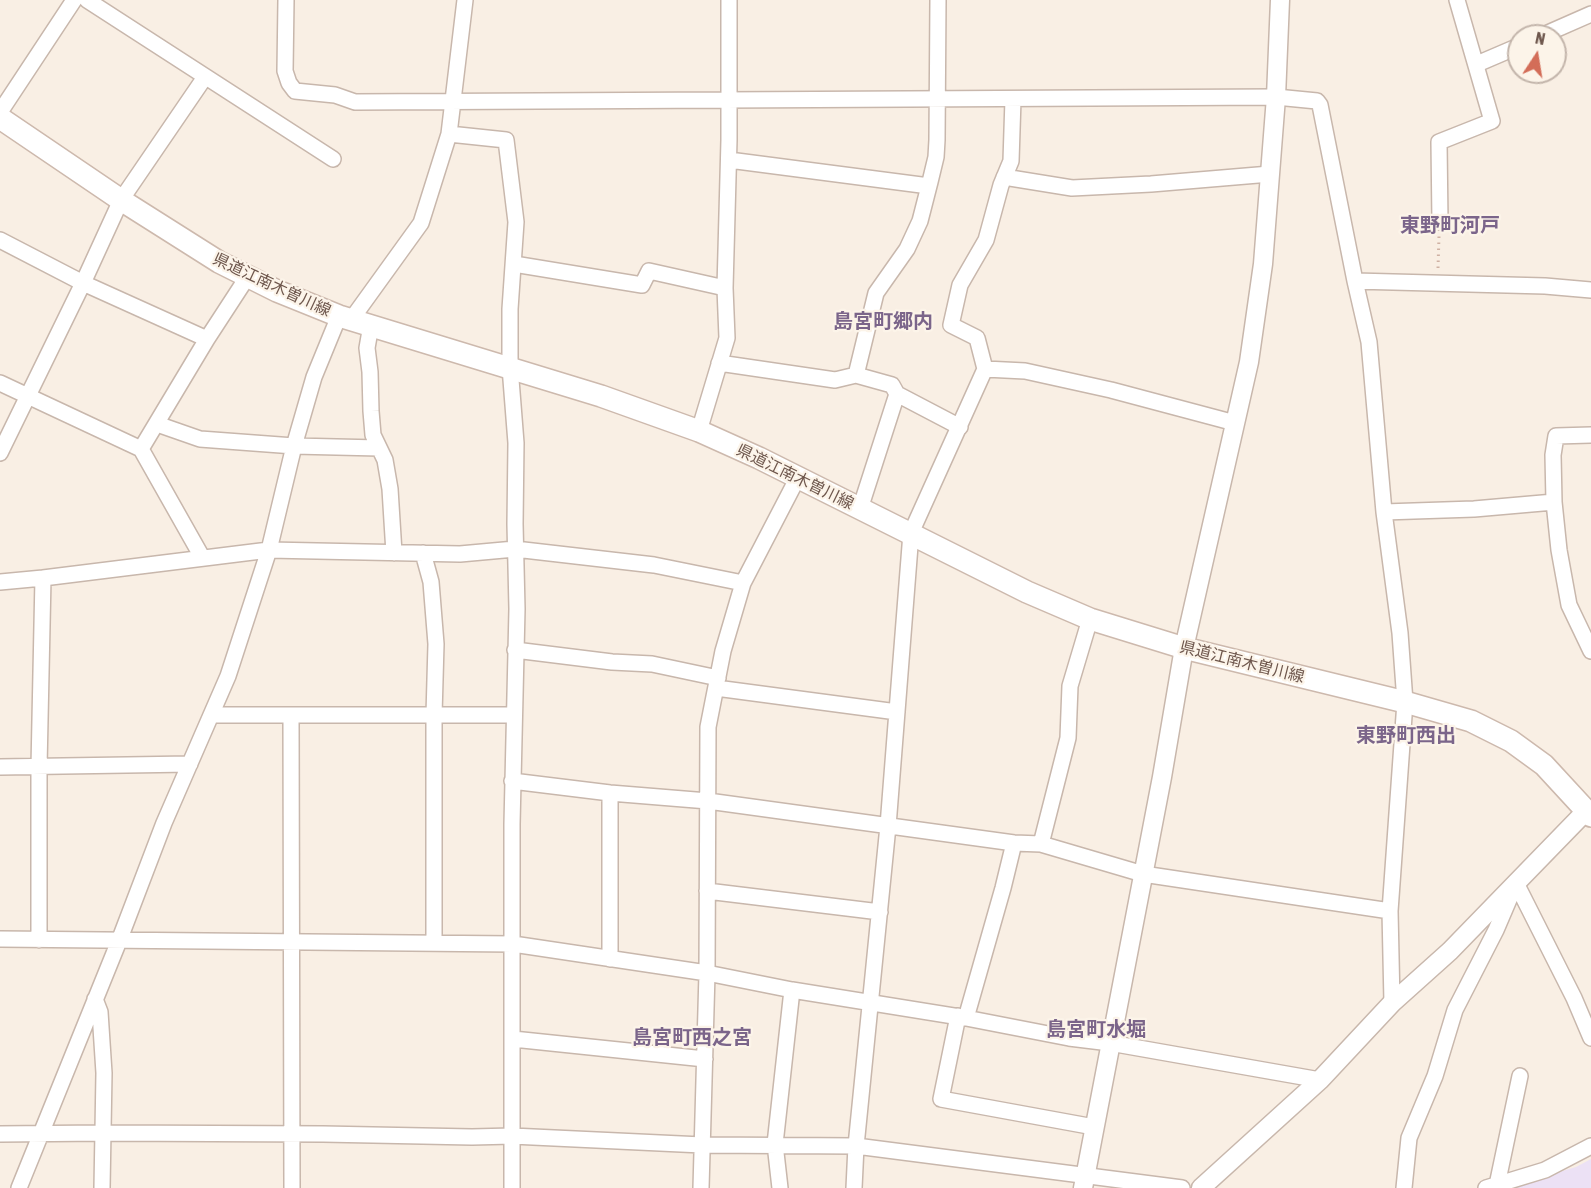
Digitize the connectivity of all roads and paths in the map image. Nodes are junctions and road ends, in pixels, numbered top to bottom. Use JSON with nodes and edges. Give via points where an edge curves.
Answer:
{"nodes":[{"id":1,"x":74,"y":0,"type":"edge"},
{"id":2,"x":87,"y":0,"type":"edge"},
{"id":3,"x":286,"y":0,"type":"edge"},
{"id":4,"x":465,"y":0,"type":"edge"},
{"id":5,"x":729,"y":0,"type":"edge"},
{"id":6,"x":938,"y":0,"type":"edge"},
{"id":7,"x":1280,"y":0,"type":"edge"},
{"id":8,"x":1457,"y":0,"type":"edge"},
{"id":9,"x":1591,"y":14,"type":"edge"},
{"id":10,"x":1567,"y":25,"type":"edge"},
{"id":11,"x":1507,"y":51,"type":"edge"},
{"id":12,"x":1477,"y":64,"type":"junction"},
{"id":13,"x":205,"y":77,"type":"junction"},
{"id":14,"x":1276,"y":97,"type":"junction"},
{"id":15,"x":1013,"y":99,"type":"junction"},
{"id":16,"x":452,"y":100,"type":"junction"},
{"id":17,"x":729,"y":100,"type":"junction"},
{"id":18,"x":936,"y":100,"type":"junction"},
{"id":19,"x":0,"y":112,"type":"edge"},
{"id":20,"x":0,"y":118,"type":"edge"},
{"id":21,"x":449,"y":134,"type":"junction"},
{"id":22,"x":333,"y":159,"type":"dead end"},
{"id":23,"x":729,"y":160,"type":"junction"},
{"id":24,"x":1270,"y":174,"type":"junction"},
{"id":25,"x":1004,"y":177,"type":"junction"},
{"id":26,"x":929,"y":186,"type":"junction"},
{"id":27,"x":121,"y":200,"type":"junction"},
{"id":28,"x":1440,"y":222,"type":"joint"},
{"id":29,"x":0,"y":240,"type":"edge"},
{"id":30,"x":514,"y":264,"type":"junction"},
{"id":31,"x":248,"y":276,"type":"junction"},
{"id":32,"x":1355,"y":281,"type":"junction"},
{"id":33,"x":83,"y":283,"type":"junction"},
{"id":34,"x":1437,"y":285,"type":"junction"},
{"id":35,"x":725,"y":288,"type":"junction"},
{"id":36,"x":1591,"y":290,"type":"edge"},
{"id":37,"x":354,"y":320,"type":"junction"},
{"id":38,"x":207,"y":339,"type":"junction"},
{"id":39,"x":719,"y":363,"type":"junction"},
{"id":40,"x":510,"y":367,"type":"junction"},
{"id":41,"x":985,"y":369,"type":"junction"},
{"id":42,"x":856,"y":375,"type":"junction"},
{"id":43,"x":0,"y":383,"type":"edge"},
{"id":44,"x":897,"y":394,"type":"junction"},
{"id":45,"x":29,"y":396,"type":"junction"},
{"id":46,"x":1235,"y":423,"type":"junction"},
{"id":47,"x":157,"y":424,"type":"junction"},
{"id":48,"x":960,"y":427,"type":"junction"},
{"id":49,"x":699,"y":431,"type":"junction"},
{"id":50,"x":1591,"y":435,"type":"edge"},
{"id":51,"x":294,"y":446,"type":"junction"},
{"id":52,"x":379,"y":448,"type":"junction"},
{"id":53,"x":141,"y":449,"type":"junction"},
{"id":54,"x":0,"y":453,"type":"edge"},
{"id":55,"x":797,"y":479,"type":"junction"},
{"id":56,"x":1554,"y":502,"type":"junction"},
{"id":57,"x":860,"y":509,"type":"junction"},
{"id":58,"x":1384,"y":512,"type":"junction"},
{"id":59,"x":910,"y":533,"type":"junction"},
{"id":60,"x":515,"y":549,"type":"junction"},
{"id":61,"x":269,"y":550,"type":"junction"},
{"id":62,"x":394,"y":553,"type":"junction"},
{"id":63,"x":423,"y":553,"type":"junction"},
{"id":64,"x":202,"y":557,"type":"junction"},
{"id":65,"x":43,"y":578,"type":"junction"},
{"id":66,"x":0,"y":582,"type":"edge"},
{"id":67,"x":743,"y":583,"type":"junction"},
{"id":68,"x":1090,"y":619,"type":"junction"},
{"id":69,"x":1184,"y":648,"type":"junction"},
{"id":70,"x":515,"y":650,"type":"junction"},
{"id":71,"x":1591,"y":651,"type":"edge"},
{"id":72,"x":717,"y":683,"type":"junction"},
{"id":73,"x":1404,"y":702,"type":"junction"},
{"id":74,"x":897,"y":712,"type":"junction"},
{"id":75,"x":291,"y":714,"type":"junction"},
{"id":76,"x":211,"y":715,"type":"junction"},
{"id":77,"x":434,"y":715,"type":"junction"},
{"id":78,"x":513,"y":715,"type":"junction"},
{"id":79,"x":190,"y":764,"type":"junction"},
{"id":80,"x":0,"y":767,"type":"edge"},
{"id":81,"x":39,"y":767,"type":"junction"},
{"id":82,"x":512,"y":781,"type":"junction"},
{"id":83,"x":610,"y":793,"type":"junction"},
{"id":84,"x":708,"y":801,"type":"junction"},
{"id":85,"x":1590,"y":811,"type":"edge"},
{"id":86,"x":888,"y":826,"type":"junction"},
{"id":87,"x":1014,"y":843,"type":"junction"},
{"id":88,"x":1041,"y":844,"type":"junction"},
{"id":89,"x":1143,"y":874,"type":"junction"},
{"id":90,"x":1516,"y":883,"type":"junction"},
{"id":91,"x":707,"y":891,"type":"junction"},
{"id":92,"x":1390,"y":911,"type":"junction"},
{"id":93,"x":880,"y":912,"type":"junction"},
{"id":94,"x":0,"y":939,"type":"edge"},
{"id":95,"x":39,"y":940,"type":"junction"},
{"id":96,"x":119,"y":941,"type":"junction"},
{"id":97,"x":293,"y":941,"type":"junction"},
{"id":98,"x":434,"y":942,"type":"junction"},
{"id":99,"x":513,"y":944,"type":"junction"},
{"id":100,"x":610,"y":959,"type":"junction"},
{"id":101,"x":707,"y":973,"type":"junction"},
{"id":102,"x":792,"y":990,"type":"junction"},
{"id":103,"x":95,"y":999,"type":"junction"},
{"id":104,"x":871,"y":1002,"type":"junction"},
{"id":105,"x":1392,"y":1003,"type":"junction"},
{"id":106,"x":962,"y":1017,"type":"junction"},
{"id":107,"x":1591,"y":1038,"type":"edge"},
{"id":108,"x":513,"y":1039,"type":"junction"},
{"id":109,"x":1110,"y":1043,"type":"junction"},
{"id":110,"x":705,"y":1059,"type":"junction"},
{"id":111,"x":1520,"y":1076,"type":"dead end"},
{"id":112,"x":1320,"y":1080,"type":"junction"},
{"id":113,"x":1094,"y":1127,"type":"junction"},
{"id":114,"x":42,"y":1132,"type":"junction"},
{"id":115,"x":103,"y":1133,"type":"junction"},
{"id":116,"x":0,"y":1134,"type":"edge"},
{"id":117,"x":292,"y":1134,"type":"junction"},
{"id":118,"x":512,"y":1136,"type":"junction"},
{"id":119,"x":702,"y":1144,"type":"junction"},
{"id":120,"x":776,"y":1144,"type":"junction"},
{"id":121,"x":856,"y":1146,"type":"junction"},
{"id":122,"x":1591,"y":1146,"type":"edge"},
{"id":123,"x":1084,"y":1182,"type":"edge"},
{"id":124,"x":1491,"y":1186,"type":"edge"},
{"id":125,"x":20,"y":1188,"type":"edge"},
{"id":126,"x":102,"y":1188,"type":"edge"},
{"id":127,"x":292,"y":1188,"type":"edge"},
{"id":128,"x":512,"y":1188,"type":"edge"},
{"id":129,"x":701,"y":1188,"type":"edge"},
{"id":130,"x":780,"y":1188,"type":"edge"},
{"id":131,"x":854,"y":1188,"type":"edge"},
{"id":132,"x":1182,"y":1188,"type":"edge"},
{"id":133,"x":1201,"y":1188,"type":"edge"},
{"id":134,"x":1404,"y":1188,"type":"edge"}],
"edges":[{"from":1,"to":19,"type":"street"},
{"from":2,"to":13,"type":"street"},
{"from":3,"to":16,"type":"street","via":[[285,70],[295,91],[335,95],[355,102]]},
{"from":4,"to":16,"type":"street"},
{"from":5,"to":17,"type":"street"},
{"from":6,"to":18,"type":"street"},
{"from":7,"to":14,"type":"street"},
{"from":8,"to":12,"type":"street"},
{"from":9,"to":10,"type":"street"},
{"from":11,"to":12,"type":"street"},
{"from":12,"to":28,"type":"street","via":[[1492,121],[1439,142]]},
{"from":13,"to":22,"type":"street"},
{"from":13,"to":27,"type":"street"},
{"from":14,"to":15,"type":"street"},
{"from":14,"to":24,"type":"street"},
{"from":14,"to":32,"type":"street","via":[[1317,101],[1320,105]]},
{"from":15,"to":18,"type":"street"},
{"from":15,"to":25,"type":"street","via":[[1011,161]]},
{"from":16,"to":17,"type":"street"},
{"from":16,"to":21,"type":"street"},
{"from":17,"to":18,"type":"street"},
{"from":17,"to":23,"type":"street"},
{"from":18,"to":26,"type":"street","via":[[936,158]]},
{"from":20,"to":27,"type":"main road","name":"県道江南木曽川線"},
{"from":21,"to":30,"type":"street","via":[[507,140],[516,222]]},
{"from":21,"to":37,"type":"street","via":[[421,223]]},
{"from":23,"to":26,"type":"street"},
{"from":23,"to":35,"type":"street"},
{"from":24,"to":25,"type":"street","via":[[1072,188]]},
{"from":24,"to":46,"type":"street","via":[[1249,362]]},
{"from":25,"to":41,"type":"street","via":[[986,240],[960,285],[951,325],[977,338]]},
{"from":26,"to":42,"type":"street","via":[[920,221],[907,249],[876,293]]},
{"from":27,"to":31,"type":"main road","name":"県道江南木曽川線"},
{"from":27,"to":33,"type":"street"},
{"from":28,"to":34,"type":"path"},
{"from":29,"to":33,"type":"street"},
{"from":30,"to":35,"type":"street","via":[[642,285],[649,270]]},
{"from":30,"to":40,"type":"street"},
{"from":31,"to":37,"type":"main road","name":"県道江南木曽川線"},
{"from":31,"to":38,"type":"street"},
{"from":32,"to":34,"type":"street"},
{"from":32,"to":58,"type":"street","via":[[1369,342]]},
{"from":33,"to":38,"type":"street"},
{"from":33,"to":45,"type":"street"},
{"from":34,"to":36,"type":"street"},
{"from":35,"to":39,"type":"street","via":[[727,338]]},
{"from":37,"to":40,"type":"main road","name":"県道江南木曽川線"},
{"from":37,"to":51,"type":"street","via":[[314,378]]},
{"from":37,"to":52,"type":"street","via":[[367,348],[370,411]]},
{"from":38,"to":47,"type":"street"},
{"from":39,"to":42,"type":"street","via":[[835,380]]},
{"from":39,"to":49,"type":"street"},
{"from":40,"to":49,"type":"main road","name":"県道江南木曽川線"},
{"from":40,"to":60,"type":"street","via":[[516,443]]},
{"from":41,"to":46,"type":"street","via":[[1025,371]]},
{"from":41,"to":48,"type":"street"},
{"from":42,"to":44,"type":"street","via":[[892,385]]},
{"from":43,"to":45,"type":"street"},
{"from":44,"to":48,"type":"street"},
{"from":44,"to":57,"type":"street"},
{"from":45,"to":53,"type":"street"},
{"from":45,"to":54,"type":"street"},
{"from":46,"to":69,"type":"street"},
{"from":47,"to":51,"type":"street","via":[[200,439]]},
{"from":47,"to":53,"type":"street"},
{"from":48,"to":59,"type":"street"},
{"from":49,"to":55,"type":"main road","name":"県道江南木曽川線"},
{"from":50,"to":56,"type":"street","via":[[1556,436]]},
{"from":51,"to":52,"type":"street"},
{"from":51,"to":61,"type":"street"},
{"from":52,"to":62,"type":"street","via":[[390,489]]},
{"from":53,"to":64,"type":"street"},
{"from":55,"to":57,"type":"main road","name":"県道江南木曽川線"},
{"from":55,"to":67,"type":"street"},
{"from":56,"to":58,"type":"street"},
{"from":56,"to":71,"type":"street","via":[[1569,605]]},
{"from":57,"to":59,"type":"main road","name":"県道江南木曽川線"},
{"from":58,"to":73,"type":"street","via":[[1400,633]]},
{"from":59,"to":68,"type":"main road","name":"県道江南木曽川線"},
{"from":59,"to":74,"type":"street"},
{"from":60,"to":63,"type":"street"},
{"from":60,"to":67,"type":"street","via":[[654,565]]},
{"from":60,"to":70,"type":"street"},
{"from":61,"to":62,"type":"street"},
{"from":61,"to":64,"type":"street"},
{"from":61,"to":76,"type":"street","via":[[228,676]]},
{"from":62,"to":63,"type":"street"},
{"from":63,"to":77,"type":"street","via":[[431,582],[436,644]]},
{"from":64,"to":65,"type":"street"},
{"from":65,"to":66,"type":"street"},
{"from":65,"to":81,"type":"street"},
{"from":67,"to":72,"type":"street"},
{"from":68,"to":69,"type":"main road","name":"県道江南木曽川線"},
{"from":68,"to":88,"type":"street","via":[[1070,686],[1068,738]]},
{"from":69,"to":73,"type":"main road","name":"県道江南木曽川線"},
{"from":69,"to":89,"type":"street"},
{"from":70,"to":72,"type":"street","via":[[652,664]]},
{"from":70,"to":78,"type":"street"},
{"from":72,"to":74,"type":"street"},
{"from":72,"to":84,"type":"street","via":[[708,727]]},
{"from":73,"to":85,"type":"main road","name":"県道江南木曽川線","via":[[1471,721],[1511,741],[1544,765]]},
{"from":73,"to":92,"type":"street"},
{"from":74,"to":86,"type":"street"},
{"from":75,"to":76,"type":"street"},
{"from":75,"to":77,"type":"street"},
{"from":75,"to":97,"type":"street"},
{"from":76,"to":79,"type":"street"},
{"from":77,"to":78,"type":"street"},
{"from":77,"to":98,"type":"street"},
{"from":78,"to":82,"type":"street"},
{"from":79,"to":81,"type":"street"},
{"from":79,"to":96,"type":"street"},
{"from":80,"to":81,"type":"street"},
{"from":81,"to":95,"type":"street"},
{"from":82,"to":83,"type":"street"},
{"from":82,"to":99,"type":"street"},
{"from":83,"to":84,"type":"street"},
{"from":83,"to":100,"type":"street"},
{"from":84,"to":86,"type":"street"},
{"from":84,"to":91,"type":"street"},
{"from":85,"to":90,"type":"street"},
{"from":86,"to":87,"type":"street"},
{"from":86,"to":93,"type":"street"},
{"from":87,"to":88,"type":"street"},
{"from":87,"to":106,"type":"street"},
{"from":88,"to":89,"type":"street"},
{"from":89,"to":92,"type":"street"},
{"from":89,"to":109,"type":"street"},
{"from":90,"to":105,"type":"street"},
{"from":90,"to":107,"type":"street"},
{"from":90,"to":134,"type":"street","via":[[1455,1010],[1435,1076],[1409,1138]]},
{"from":91,"to":93,"type":"street"},
{"from":91,"to":101,"type":"street"},
{"from":92,"to":105,"type":"street"},
{"from":93,"to":104,"type":"street"},
{"from":94,"to":95,"type":"street"},
{"from":95,"to":96,"type":"street"},
{"from":96,"to":97,"type":"street"},
{"from":96,"to":103,"type":"street"},
{"from":97,"to":98,"type":"street"},
{"from":97,"to":117,"type":"street"},
{"from":98,"to":99,"type":"street"},
{"from":99,"to":100,"type":"street"},
{"from":99,"to":108,"type":"street"},
{"from":100,"to":101,"type":"street"},
{"from":101,"to":102,"type":"street"},
{"from":101,"to":110,"type":"street"},
{"from":102,"to":104,"type":"street"},
{"from":102,"to":120,"type":"street"},
{"from":103,"to":114,"type":"street"},
{"from":103,"to":115,"type":"street","via":[[101,1022]]},
{"from":104,"to":106,"type":"street"},
{"from":104,"to":121,"type":"street"},
{"from":105,"to":112,"type":"street"},
{"from":106,"to":109,"type":"street"},
{"from":106,"to":113,"type":"street","via":[[941,1099]]},
{"from":108,"to":110,"type":"street"},
{"from":108,"to":118,"type":"street"},
{"from":109,"to":112,"type":"street"},
{"from":109,"to":113,"type":"street"},
{"from":110,"to":119,"type":"street"},
{"from":111,"to":124,"type":"street"},
{"from":112,"to":133,"type":"street"},
{"from":113,"to":123,"type":"street"},
{"from":114,"to":115,"type":"street"},
{"from":114,"to":116,"type":"street"},
{"from":114,"to":125,"type":"street"},
{"from":115,"to":117,"type":"street"},
{"from":115,"to":126,"type":"street"},
{"from":117,"to":118,"type":"street"},
{"from":117,"to":127,"type":"street"},
{"from":118,"to":119,"type":"street"},
{"from":118,"to":128,"type":"street"},
{"from":119,"to":120,"type":"street"},
{"from":119,"to":129,"type":"street"},
{"from":120,"to":121,"type":"street"},
{"from":120,"to":130,"type":"street"},
{"from":121,"to":123,"type":"street"},
{"from":121,"to":131,"type":"street"},
{"from":122,"to":124,"type":"street","via":[[1545,1170]]},
{"from":123,"to":132,"type":"street"}]}
